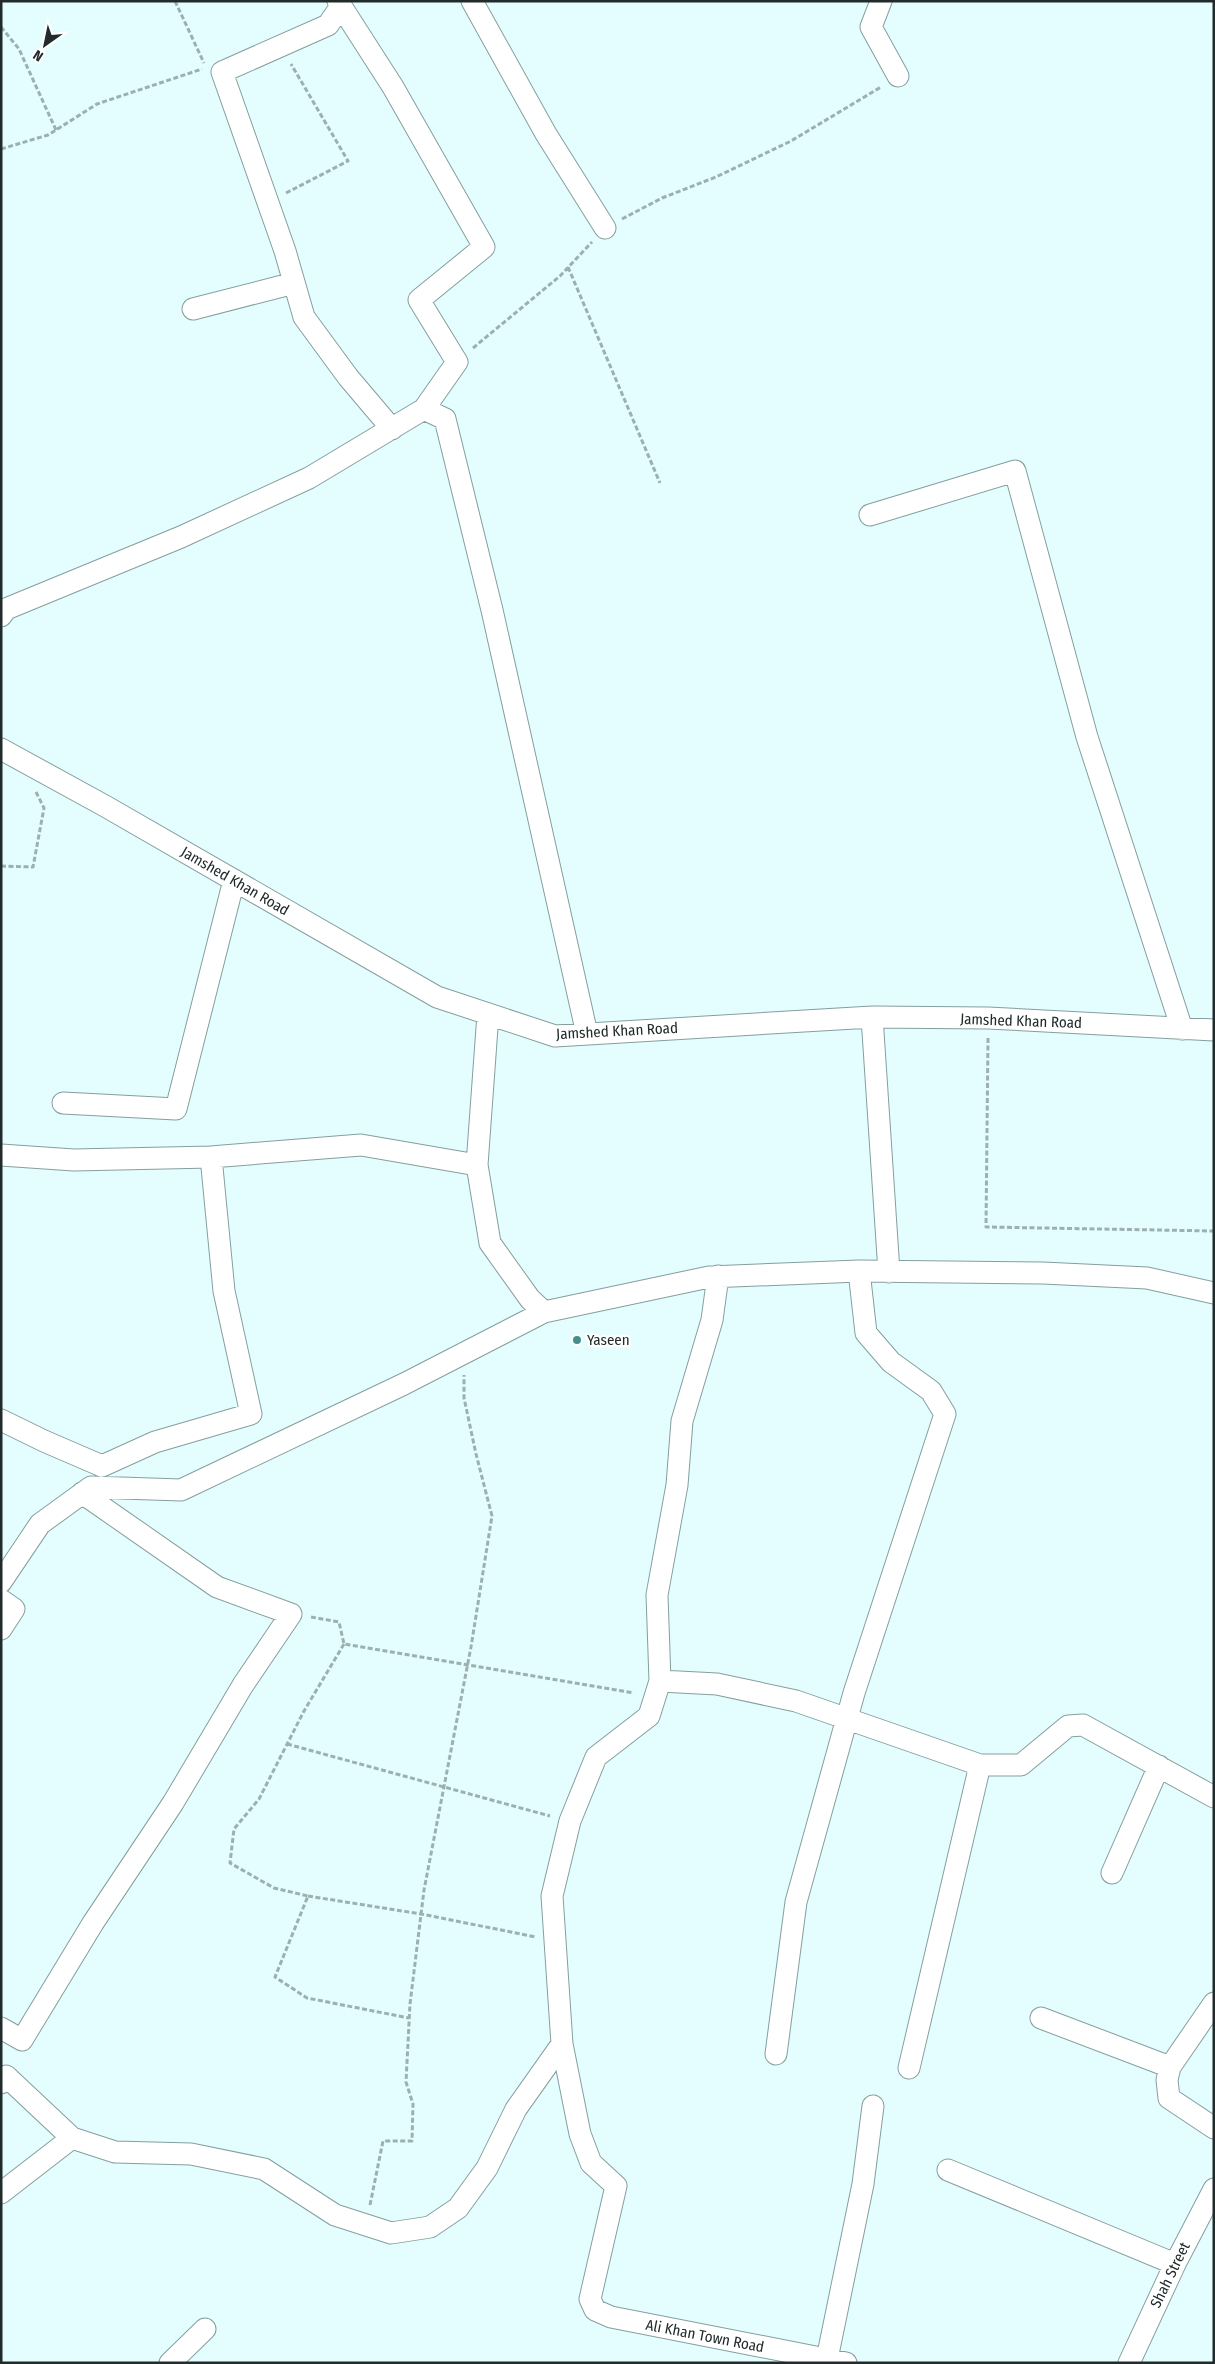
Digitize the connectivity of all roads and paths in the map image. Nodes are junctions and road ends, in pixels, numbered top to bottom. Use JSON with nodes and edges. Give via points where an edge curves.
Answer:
{"nodes":[{"id":1,"x":175,"y":1,"type":"edge"},
{"id":2,"x":472,"y":1,"type":"edge"},
{"id":3,"x":881,"y":1,"type":"edge"},
{"id":4,"x":340,"y":4,"type":"edge"},
{"id":5,"x":1,"y":27,"type":"edge"},
{"id":6,"x":281,"y":46,"type":"junction"},
{"id":7,"x":898,"y":76,"type":"joint"},
{"id":8,"x":56,"y":130,"type":"junction"},
{"id":9,"x":1,"y":149,"type":"edge"},
{"id":10,"x":268,"y":203,"type":"junction"},
{"id":11,"x":605,"y":228,"type":"junction"},
{"id":12,"x":568,"y":267,"type":"junction"},
{"id":13,"x":294,"y":283,"type":"junction"},
{"id":14,"x":193,"y":308,"type":"dead end"},
{"id":15,"x":457,"y":362,"type":"junction"},
{"id":16,"x":424,"y":409,"type":"junction"},
{"id":17,"x":392,"y":429,"type":"junction"},
{"id":18,"x":660,"y":483,"type":"dead end"},
{"id":19,"x":870,"y":515,"type":"dead end"},
{"id":20,"x":1,"y":616,"type":"edge"},
{"id":21,"x":1,"y":749,"type":"edge"},
{"id":22,"x":35,"y":792,"type":"dead end"},
{"id":23,"x":1,"y":866,"type":"edge"},
{"id":24,"x":234,"y":880,"type":"junction"},
{"id":25,"x":488,"y":1014,"type":"junction"},
{"id":26,"x":872,"y":1017,"type":"junction"},
{"id":27,"x":988,"y":1018,"type":"junction"},
{"id":28,"x":1182,"y":1029,"type":"junction"},
{"id":29,"x":1214,"y":1030,"type":"edge"},
{"id":30,"x":587,"y":1034,"type":"junction"},
{"id":31,"x":63,"y":1103,"type":"dead end"},
{"id":32,"x":1,"y":1155,"type":"edge"},
{"id":33,"x":211,"y":1157,"type":"junction"},
{"id":34,"x":477,"y":1165,"type":"junction"},
{"id":35,"x":1214,"y":1231,"type":"edge"},
{"id":36,"x":859,"y":1271,"type":"junction"},
{"id":37,"x":888,"y":1272,"type":"junction"},
{"id":38,"x":718,"y":1276,"type":"junction"},
{"id":39,"x":1214,"y":1293,"type":"edge"},
{"id":40,"x":544,"y":1312,"type":"junction"},
{"id":41,"x":463,"y":1353,"type":"junction"},
{"id":42,"x":1,"y":1420,"type":"edge"},
{"id":43,"x":82,"y":1493,"type":"junction"},
{"id":44,"x":1,"y":1582,"type":"edge"},
{"id":45,"x":1,"y":1600,"type":"edge"},
{"id":46,"x":292,"y":1614,"type":"junction"},
{"id":47,"x":1,"y":1629,"type":"edge"},
{"id":48,"x":344,"y":1644,"type":"junction"},
{"id":49,"x":467,"y":1666,"type":"junction"},
{"id":50,"x":657,"y":1689,"type":"junction"},
{"id":51,"x":847,"y":1720,"type":"junction"},
{"id":52,"x":287,"y":1744,"type":"junction"},
{"id":53,"x":980,"y":1765,"type":"junction"},
{"id":54,"x":1159,"y":1766,"type":"junction"},
{"id":55,"x":444,"y":1788,"type":"junction"},
{"id":56,"x":1214,"y":1797,"type":"edge"},
{"id":57,"x":570,"y":1821,"type":"junction"},
{"id":58,"x":1112,"y":1873,"type":"dead end"},
{"id":59,"x":308,"y":1896,"type":"junction"},
{"id":60,"x":421,"y":1914,"type":"junction"},
{"id":61,"x":555,"y":1938,"type":"junction"},
{"id":62,"x":1214,"y":2004,"type":"edge"},
{"id":63,"x":409,"y":2018,"type":"junction"},
{"id":64,"x":1041,"y":2018,"type":"dead end"},
{"id":65,"x":1,"y":2028,"type":"edge"},
{"id":66,"x":562,"y":2044,"type":"junction"},
{"id":67,"x":776,"y":2054,"type":"dead end"},
{"id":68,"x":1170,"y":2067,"type":"junction"},
{"id":69,"x":909,"y":2068,"type":"dead end"},
{"id":70,"x":1,"y":2082,"type":"edge"},
{"id":71,"x":873,"y":2106,"type":"dead end"},
{"id":72,"x":1214,"y":2128,"type":"edge"},
{"id":73,"x":72,"y":2138,"type":"junction"},
{"id":74,"x":948,"y":2170,"type":"dead end"},
{"id":75,"x":1214,"y":2189,"type":"edge"},
{"id":76,"x":1,"y":2194,"type":"edge"},
{"id":77,"x":366,"y":2225,"type":"junction"},
{"id":78,"x":1175,"y":2264,"type":"junction"},
{"id":79,"x":205,"y":2329,"type":"dead end"},
{"id":80,"x":836,"y":2361,"type":"edge"},
{"id":81,"x":170,"y":2363,"type":"edge"},
{"id":82,"x":1129,"y":2363,"type":"edge"}],
"edges":[{"from":1,"to":8,"type":"path","via":[[206,68],[97,104]]},
{"from":2,"to":11,"type":"street","via":[[546,134]]},
{"from":3,"to":7,"type":"street","via":[[871,27]]},
{"from":4,"to":6,"type":"street","via":[[328,26]]},
{"from":4,"to":15,"type":"street","via":[[393,87],[484,247],[419,300]]},
{"from":5,"to":8,"type":"path","via":[[19,49]]},
{"from":6,"to":10,"type":"street","via":[[222,72]]},
{"from":6,"to":10,"type":"path","via":[[348,161]]},
{"from":7,"to":11,"type":"path","via":[[790,141],[716,177],[662,198]]},
{"from":8,"to":9,"type":"path","via":[[48,136]]},
{"from":10,"to":13,"type":"street"},
{"from":11,"to":12,"type":"path"},
{"from":12,"to":15,"type":"path"},
{"from":12,"to":18,"type":"path"},
{"from":13,"to":14,"type":"street"},
{"from":13,"to":17,"type":"street","via":[[304,317]]},
{"from":15,"to":16,"type":"street"},
{"from":16,"to":17,"type":"street"},
{"from":16,"to":30,"type":"street","via":[[445,420],[492,610]]},
{"from":17,"to":20,"type":"street","via":[[309,478],[181,537],[6,609]]},
{"from":19,"to":28,"type":"street","via":[[1016,471],[1087,737]]},
{"from":21,"to":24,"type":"street","name":"Jamshed Khan Road"},
{"from":22,"to":23,"type":"path","via":[[44,808],[33,867]]},
{"from":24,"to":25,"type":"street","name":"Jamshed Khan Road","via":[[438,997]]},
{"from":24,"to":31,"type":"street","via":[[176,1109]]},
{"from":25,"to":30,"type":"street","name":"Jamshed Khan Road","via":[[555,1036]]},
{"from":25,"to":34,"type":"street"},
{"from":26,"to":27,"type":"street","name":"Jamshed Khan Road"},
{"from":26,"to":30,"type":"street","name":"Jamshed Khan Road"},
{"from":26,"to":37,"type":"street"},
{"from":27,"to":28,"type":"street","name":"Jamshed Khan Road"},
{"from":27,"to":35,"type":"path","via":[[986,1227]]},
{"from":28,"to":29,"type":"street","name":"Jamshed Khan Road"},
{"from":32,"to":33,"type":"street","via":[[74,1160]]},
{"from":33,"to":34,"type":"street","via":[[361,1145]]},
{"from":33,"to":42,"type":"street","via":[[224,1291],[251,1414],[155,1442],[102,1466]]},
{"from":34,"to":40,"type":"street","via":[[490,1243]]},
{"from":36,"to":37,"type":"street"},
{"from":36,"to":38,"type":"street"},
{"from":36,"to":51,"type":"street","via":[[866,1333],[891,1362],[931,1391],[945,1414]]},
{"from":37,"to":39,"type":"street","via":[[1043,1273],[1147,1278]]},
{"from":38,"to":40,"type":"street"},
{"from":38,"to":50,"type":"street","via":[[712,1320],[682,1421],[677,1485],[657,1595]]},
{"from":40,"to":41,"type":"street"},
{"from":41,"to":43,"type":"street","via":[[181,1490],[91,1487]]},
{"from":41,"to":49,"type":"path","via":[[464,1398],[492,1516]]},
{"from":43,"to":44,"type":"street","via":[[40,1524]]},
{"from":43,"to":46,"type":"street","via":[[218,1587]]},
{"from":45,"to":47,"type":"street","via":[[14,1609]]},
{"from":46,"to":48,"type":"path","via":[[339,1622]]},
{"from":46,"to":65,"type":"street","via":[[243,1685],[173,1803],[22,2040]]},
{"from":48,"to":49,"type":"path"},
{"from":48,"to":52,"type":"path"},
{"from":49,"to":50,"type":"path"},
{"from":49,"to":55,"type":"path"},
{"from":50,"to":51,"type":"street","via":[[718,1684],[796,1701]]},
{"from":50,"to":57,"type":"street","via":[[649,1716],[596,1757]]},
{"from":51,"to":53,"type":"street"},
{"from":51,"to":67,"type":"street","via":[[796,1902]]},
{"from":52,"to":55,"type":"path"},
{"from":52,"to":59,"type":"path","via":[[259,1799],[234,1828],[230,1863],[274,1888]]},
{"from":53,"to":54,"type":"street","via":[[1021,1765],[1068,1726],[1083,1725]]},
{"from":53,"to":69,"type":"street"},
{"from":54,"to":56,"type":"street"},
{"from":54,"to":58,"type":"street"},
{"from":55,"to":57,"type":"path"},
{"from":55,"to":60,"type":"path"},
{"from":57,"to":61,"type":"street","via":[[552,1896]]},
{"from":59,"to":60,"type":"path"},
{"from":59,"to":63,"type":"path","via":[[275,1977],[307,1998]]},
{"from":60,"to":61,"type":"path","via":[[532,1937]]},
{"from":60,"to":63,"type":"path"},
{"from":61,"to":66,"type":"street"},
{"from":62,"to":68,"type":"street"},
{"from":63,"to":77,"type":"path","via":[[406,2082],[412,2104],[412,2141],[383,2141]]},
{"from":64,"to":68,"type":"street"},
{"from":66,"to":77,"type":"street","via":[[516,2109],[487,2168],[458,2208],[430,2227],[391,2233]]},
{"from":66,"to":80,"type":"street","name":"Ali Khan Town Road","via":[[580,2134],[590,2163],[616,2186],[590,2299],[595,2310],[611,2317]]},
{"from":68,"to":72,"type":"street","via":[[1167,2080],[1169,2098]]},
{"from":70,"to":73,"type":"street","via":[[6,2076]]},
{"from":71,"to":80,"type":"street"},
{"from":73,"to":76,"type":"street"},
{"from":73,"to":77,"type":"street","via":[[115,2152],[191,2154],[264,2169],[335,2215]]},
{"from":74,"to":78,"type":"street"},
{"from":75,"to":78,"type":"street","name":"Shah Street"},
{"from":78,"to":82,"type":"street","name":"Shah Street"},
{"from":79,"to":81,"type":"street"}]}
